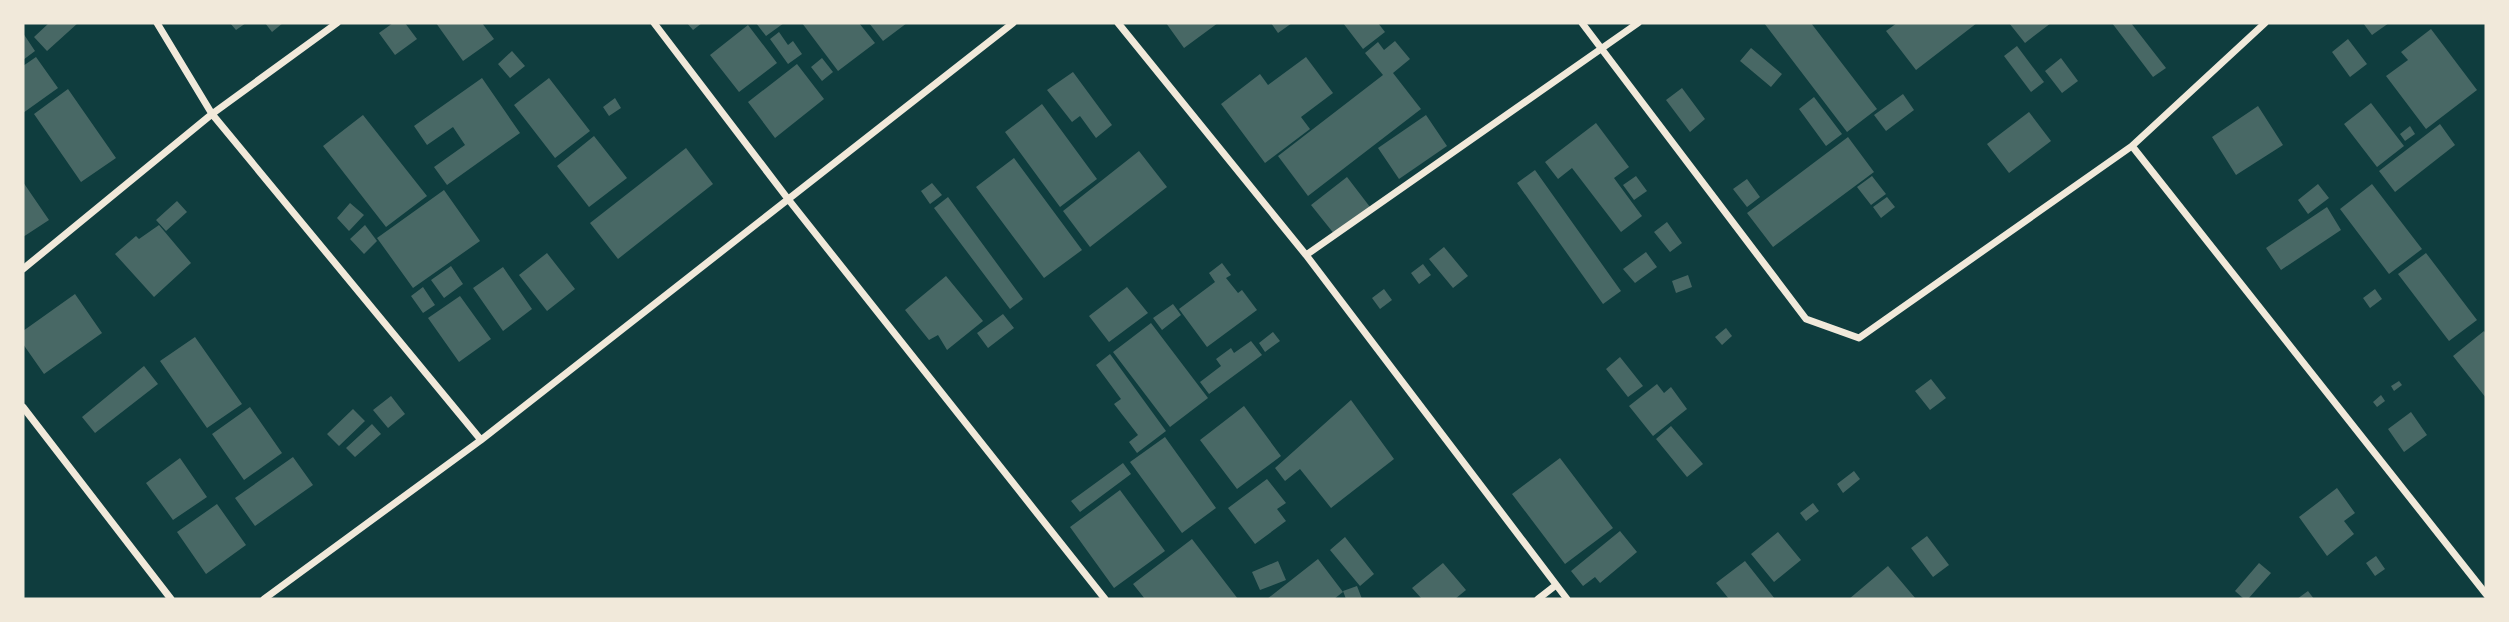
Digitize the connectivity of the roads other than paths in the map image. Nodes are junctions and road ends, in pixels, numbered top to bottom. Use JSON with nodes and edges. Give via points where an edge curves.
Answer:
{"nodes":[{"id":1,"x":157,"y":23,"type":"edge"},
{"id":2,"x":337,"y":23,"type":"edge"},
{"id":3,"x":654,"y":23,"type":"edge"},
{"id":4,"x":1013,"y":23,"type":"edge"},
{"id":5,"x":1118,"y":23,"type":"edge"},
{"id":6,"x":1582,"y":23,"type":"edge"},
{"id":7,"x":1638,"y":23,"type":"edge"},
{"id":8,"x":2264,"y":23,"type":"edge"},
{"id":9,"x":1603,"y":50,"type":"junction"},
{"id":10,"x":212,"y":114,"type":"junction"},
{"id":11,"x":2132,"y":146,"type":"junction"},
{"id":12,"x":788,"y":199,"type":"junction"},
{"id":13,"x":1306,"y":255,"type":"junction"},
{"id":14,"x":23,"y":269,"type":"edge"},
{"id":15,"x":23,"y":407,"type":"edge"},
{"id":16,"x":481,"y":440,"type":"junction"},
{"id":17,"x":1556,"y":585,"type":"junction"},
{"id":18,"x":2486,"y":594,"type":"edge"},
{"id":19,"x":171,"y":599,"type":"edge"},
{"id":20,"x":264,"y":599,"type":"edge"},
{"id":21,"x":1105,"y":599,"type":"edge"},
{"id":22,"x":1538,"y":599,"type":"edge"},
{"id":23,"x":1567,"y":599,"type":"edge"}],
"edges":[{"from":1,"to":10,"type":"street"},
{"from":2,"to":10,"type":"street"},
{"from":3,"to":12,"type":"street"},
{"from":4,"to":12,"type":"street"},
{"from":5,"to":13,"type":"street"},
{"from":6,"to":9,"type":"street"},
{"from":7,"to":9,"type":"street"},
{"from":8,"to":11,"type":"street"},
{"from":9,"to":11,"type":"street","via":[[1806,319],[1859,338]]},
{"from":9,"to":13,"type":"street"},
{"from":10,"to":14,"type":"street"},
{"from":10,"to":16,"type":"street"},
{"from":11,"to":18,"type":"street"},
{"from":12,"to":16,"type":"street"},
{"from":12,"to":21,"type":"street"},
{"from":13,"to":17,"type":"street"},
{"from":15,"to":19,"type":"street"},
{"from":16,"to":20,"type":"street"},
{"from":17,"to":22,"type":"street"},
{"from":17,"to":23,"type":"street"}]}
